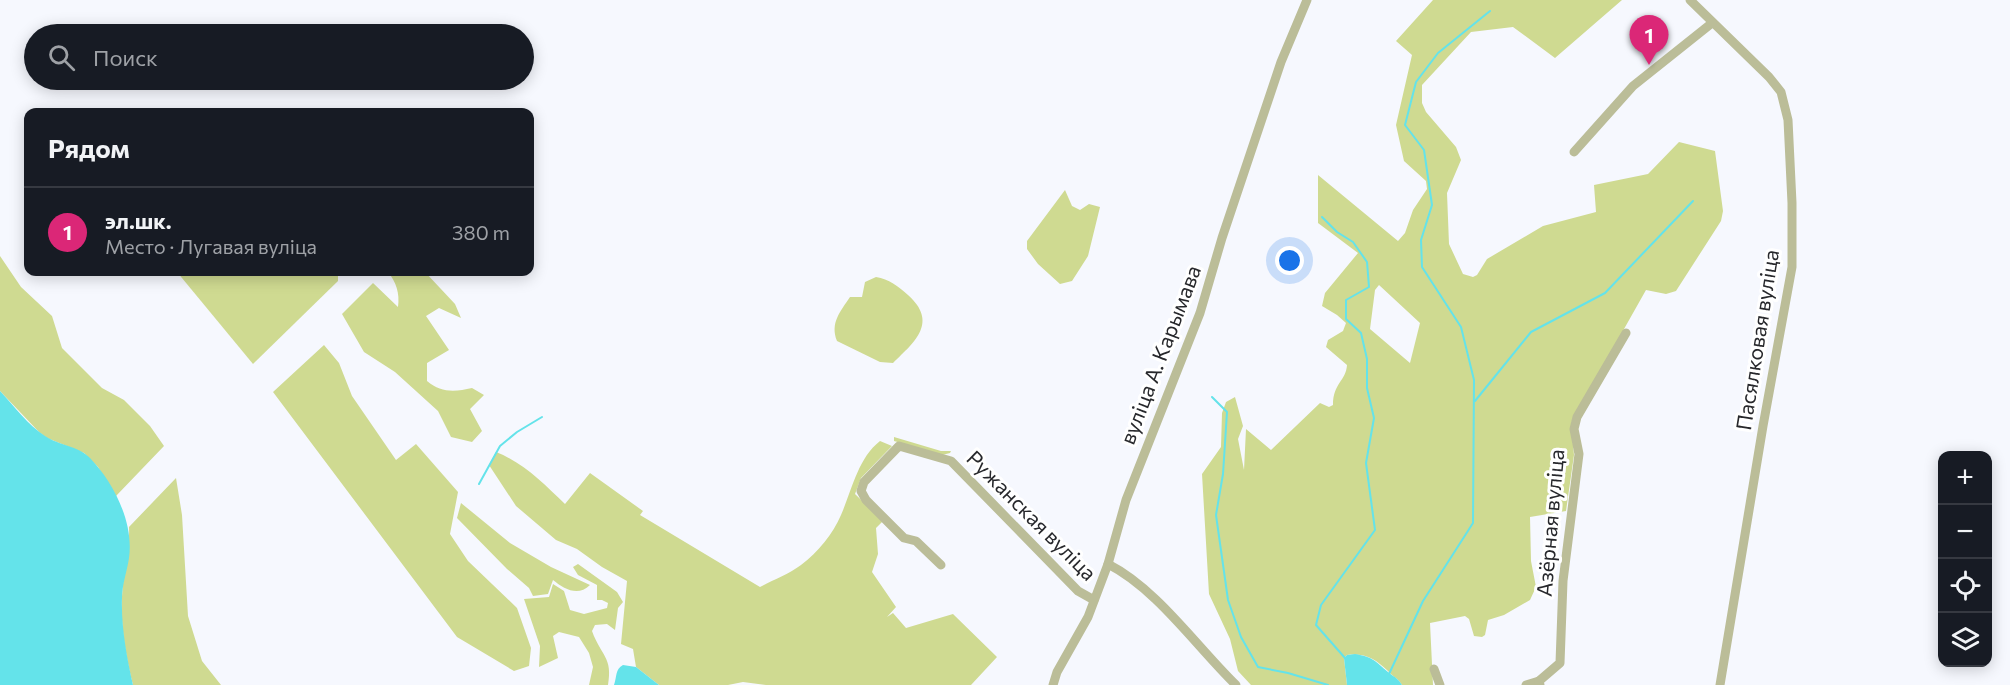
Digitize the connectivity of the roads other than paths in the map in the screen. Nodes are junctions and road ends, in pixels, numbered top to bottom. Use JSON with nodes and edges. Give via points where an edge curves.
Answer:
{"nodes":[{"id":1,"x":1307,"y":0,"type":"edge"},
{"id":2,"x":1690,"y":0,"type":"edge"},
{"id":3,"x":1712,"y":23,"type":"junction"},
{"id":4,"x":1574,"y":152,"type":"dead end"},
{"id":5,"x":1626,"y":333,"type":"dead end"},
{"id":6,"x":1108,"y":564,"type":"junction"},
{"id":7,"x":941,"y":565,"type":"dead end"},
{"id":8,"x":1094,"y":600,"type":"junction"},
{"id":9,"x":1434,"y":669,"type":"dead end"},
{"id":10,"x":1540,"y":683,"type":"edge"},
{"id":11,"x":1053,"y":685,"type":"edge"},
{"id":12,"x":1236,"y":685,"type":"edge"},
{"id":13,"x":1440,"y":685,"type":"edge"},
{"id":14,"x":1526,"y":685,"type":"edge"},
{"id":15,"x":1720,"y":685,"type":"edge"}],
"edges":[{"from":1,"to":6,"type":"street","name":"вуліца А. Карымава","via":[[1281,62],[1200,313],[1126,500]]},
{"from":2,"to":3,"type":"street","name":"Пасялковая вуліца"},
{"from":3,"to":4,"type":"street","via":[[1633,86]]},
{"from":3,"to":15,"type":"street","name":"Пасялковая вуліца","via":[[1782,92],[1790,137],[1792,203],[1792,267]]},
{"from":5,"to":10,"type":"street","name":"Азёрная вуліца","via":[[1577,417],[1574,429],[1579,454],[1563,581],[1560,663]]},
{"from":6,"to":8,"type":"street","name":"вуліца А. Карымава"},
{"from":6,"to":12,"type":"street","via":[[1144,589]]},
{"from":7,"to":8,"type":"street","name":"Ружанская вуліца","via":[[916,541],[903,538],[861,491],[864,482],[899,446],[951,461],[1078,591]]},
{"from":8,"to":11,"type":"street","name":"вуліца А. Карымава"},
{"from":9,"to":13,"type":"street"},
{"from":10,"to":14,"type":"street"}]}
